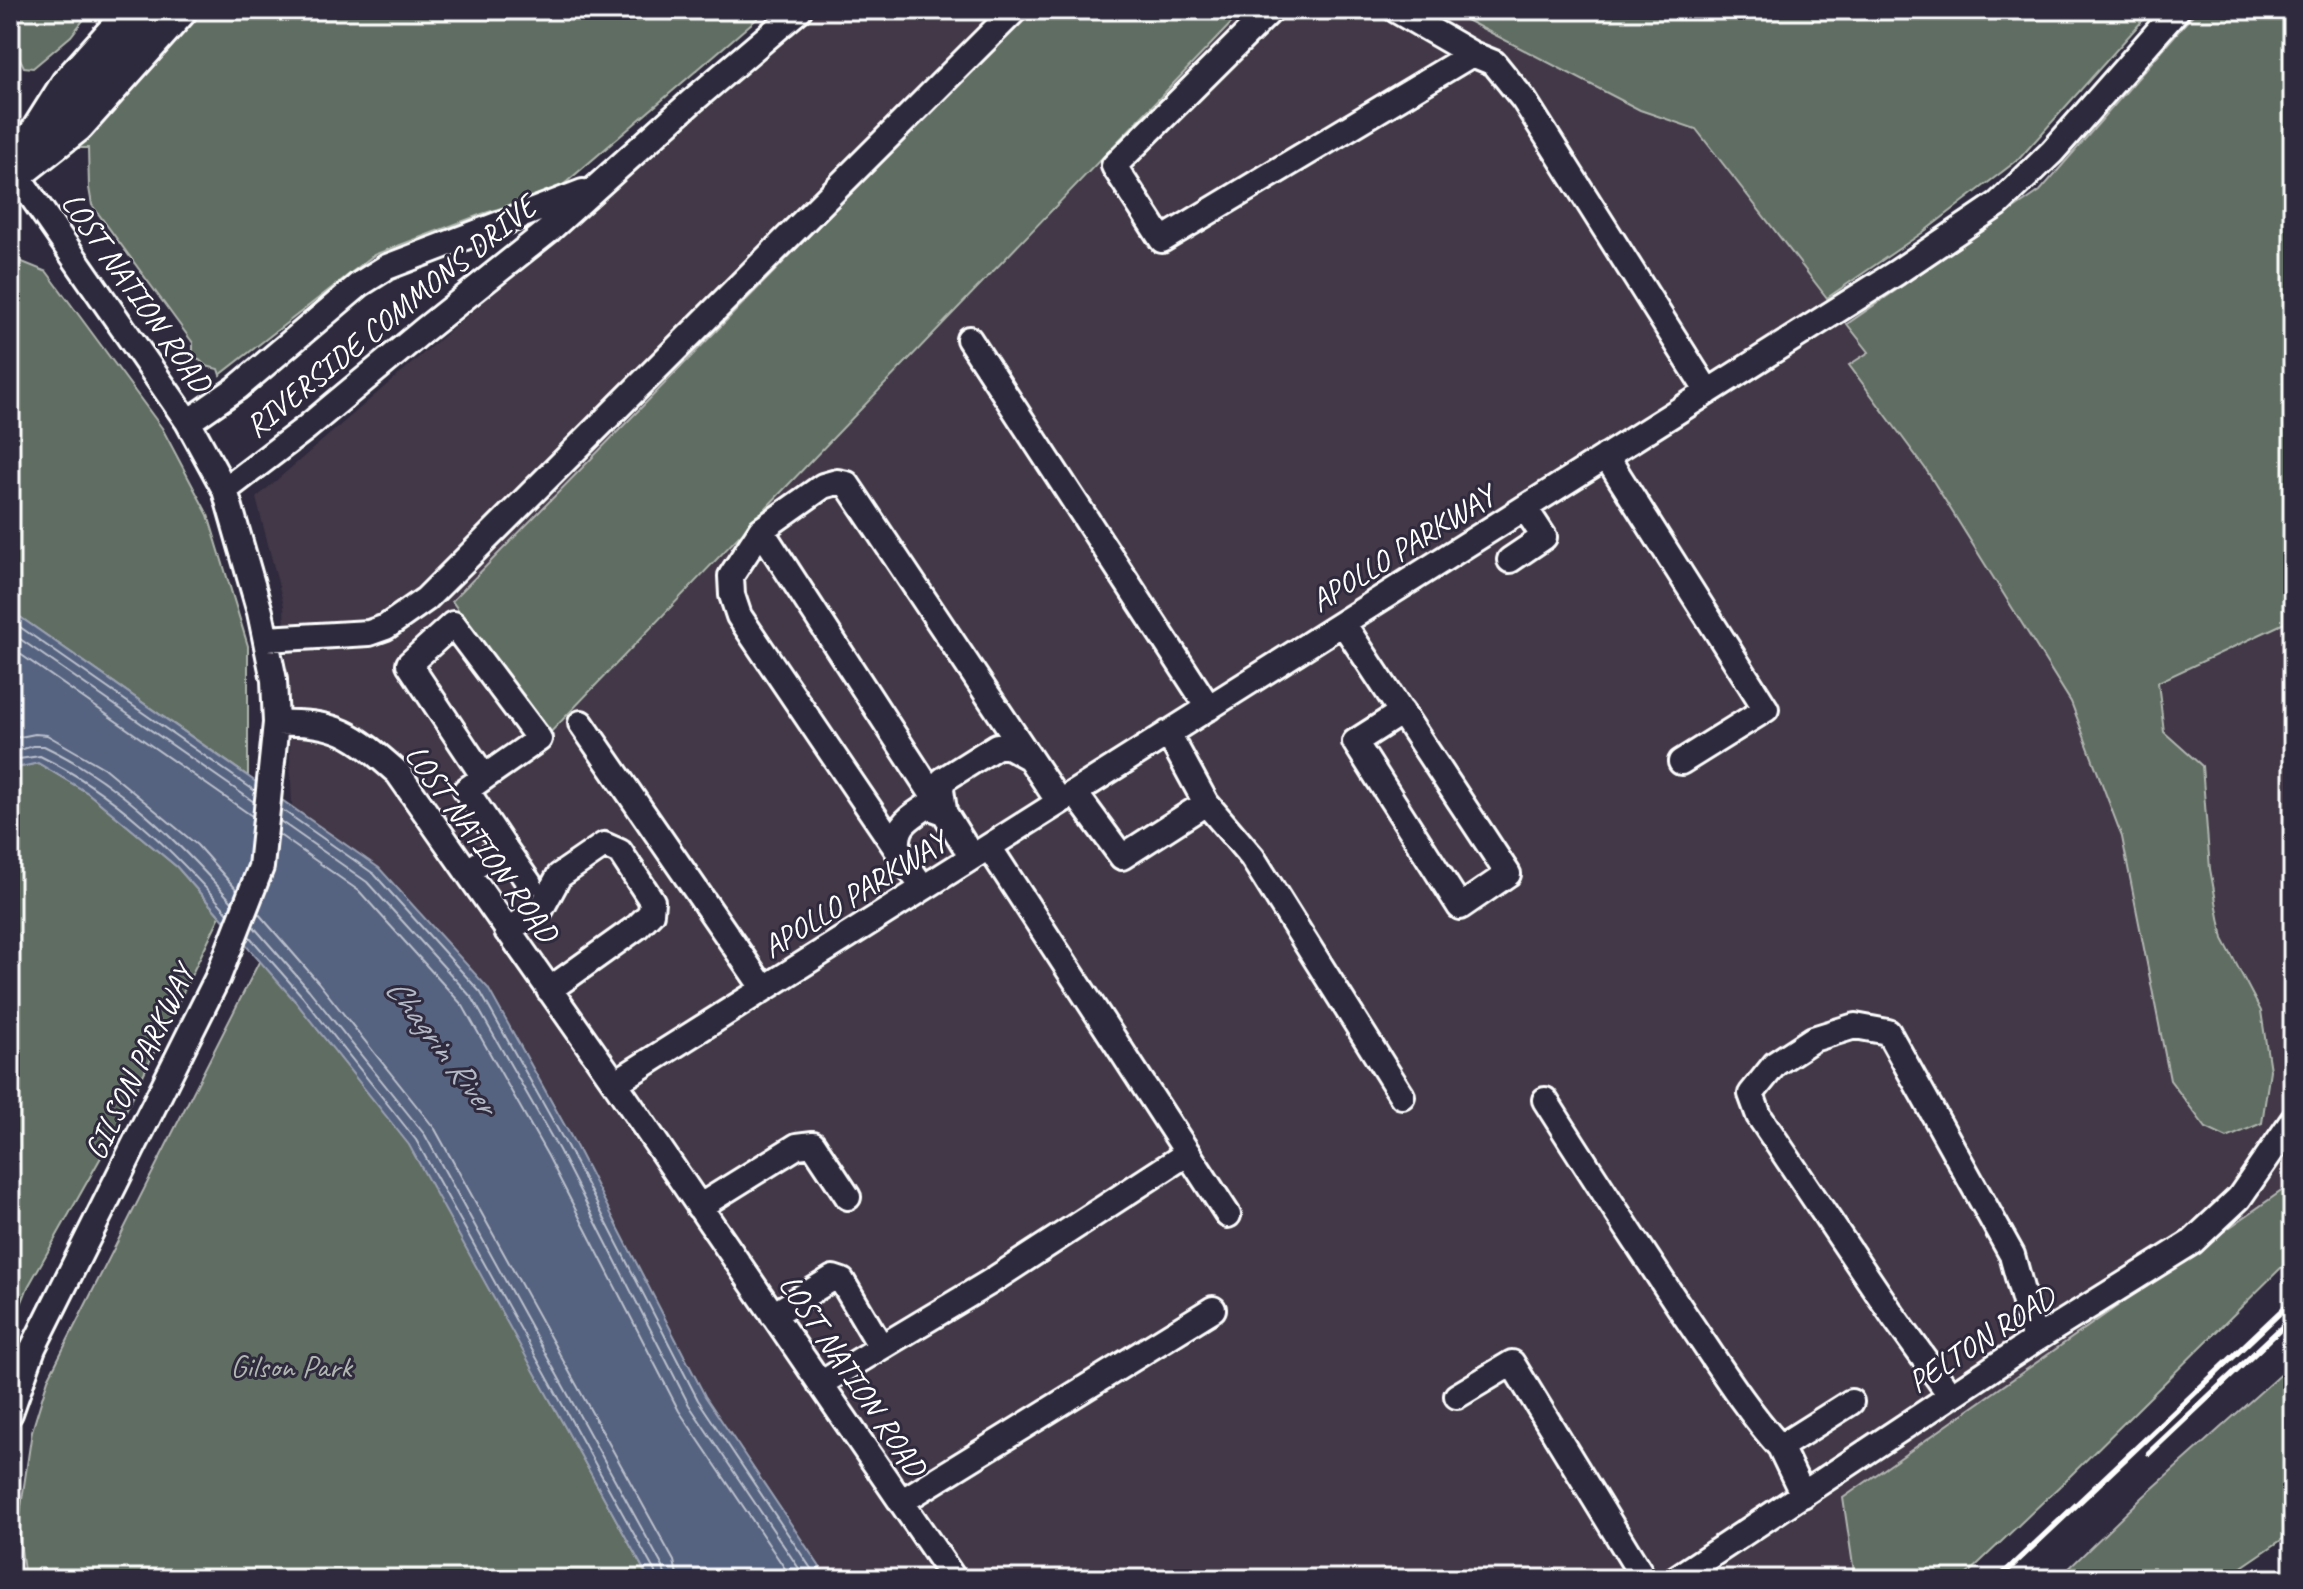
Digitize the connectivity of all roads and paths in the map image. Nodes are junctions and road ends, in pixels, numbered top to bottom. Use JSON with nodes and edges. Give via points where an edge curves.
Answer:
{"nodes":[{"id":1,"x":136,"y":10,"type":"edge"},
{"id":2,"x":178,"y":10,"type":"edge"},
{"id":3,"x":799,"y":10,"type":"edge"},
{"id":4,"x":1015,"y":10,"type":"edge"},
{"id":5,"x":1271,"y":10,"type":"edge"},
{"id":6,"x":1396,"y":10,"type":"edge"},
{"id":7,"x":2177,"y":10,"type":"edge"},
{"id":8,"x":1472,"y":54,"type":"junction"},
{"id":9,"x":12,"y":172,"type":"edge"},
{"id":10,"x":593,"y":189,"type":"junction"},
{"id":11,"x":969,"y":339,"type":"dead end"},
{"id":12,"x":1708,"y":392,"type":"junction"},
{"id":13,"x":188,"y":422,"type":"junction"},
{"id":14,"x":1606,"y":456,"type":"junction"},
{"id":15,"x":225,"y":490,"type":"junction"},
{"id":16,"x":1525,"y":508,"type":"junction"},
{"id":17,"x":761,"y":530,"type":"junction"},
{"id":18,"x":1510,"y":560,"type":"dead end"},
{"id":19,"x":1343,"y":623,"type":"junction"},
{"id":20,"x":266,"y":639,"type":"junction"},
{"id":21,"x":1209,"y":708,"type":"junction"},
{"id":22,"x":1402,"y":712,"type":"junction"},
{"id":23,"x":276,"y":723,"type":"junction"},
{"id":24,"x":581,"y":723,"type":"dead end"},
{"id":25,"x":1168,"y":733,"type":"junction"},
{"id":26,"x":1028,"y":757,"type":"junction"},
{"id":27,"x":1681,"y":762,"type":"dead end"},
{"id":28,"x":484,"y":777,"type":"junction"},
{"id":29,"x":1067,"y":797,"type":"junction"},
{"id":30,"x":1206,"y":803,"type":"junction"},
{"id":31,"x":944,"y":812,"type":"junction"},
{"id":32,"x":504,"y":847,"type":"junction"},
{"id":33,"x":898,"y":851,"type":"junction"},
{"id":34,"x":981,"y":852,"type":"junction"},
{"id":35,"x":467,"y":872,"type":"junction"},
{"id":36,"x":529,"y":883,"type":"dead end"},
{"id":37,"x":923,"y":888,"type":"junction"},
{"id":38,"x":507,"y":931,"type":"junction"},
{"id":39,"x":764,"y":989,"type":"junction"},
{"id":40,"x":549,"y":990,"type":"junction"},
{"id":41,"x":615,"y":1083,"type":"junction"},
{"id":42,"x":1402,"y":1096,"type":"dead end"},
{"id":43,"x":1545,"y":1100,"type":"dead end"},
{"id":44,"x":2293,"y":1120,"type":"edge"},
{"id":45,"x":1188,"y":1153,"type":"junction"},
{"id":46,"x":848,"y":1197,"type":"dead end"},
{"id":47,"x":699,"y":1207,"type":"junction"},
{"id":48,"x":1228,"y":1215,"type":"dead end"},
{"id":49,"x":1213,"y":1309,"type":"dead end"},
{"id":50,"x":773,"y":1315,"type":"junction"},
{"id":51,"x":2035,"y":1340,"type":"junction"},
{"id":52,"x":881,"y":1347,"type":"junction"},
{"id":53,"x":820,"y":1384,"type":"junction"},
{"id":54,"x":1457,"y":1396,"type":"dead end"},
{"id":55,"x":1951,"y":1396,"type":"junction"},
{"id":56,"x":1851,"y":1402,"type":"dead end"},
{"id":57,"x":10,"y":1413,"type":"edge"},
{"id":58,"x":1780,"y":1447,"type":"junction"},
{"id":59,"x":1803,"y":1495,"type":"junction"},
{"id":60,"x":901,"y":1502,"type":"junction"},
{"id":61,"x":954,"y":1579,"type":"edge"},
{"id":62,"x":1644,"y":1579,"type":"edge"},
{"id":63,"x":1675,"y":1579,"type":"edge"}],
"edges":[{"from":1,"to":9,"type":"highway","via":[[69,85]]},
{"from":2,"to":9,"type":"highway","via":[[76,124]]},
{"from":3,"to":10,"type":"street","name":"RIVERSIDE COMMONS DRIVE"},
{"from":4,"to":20,"type":"street","via":[[426,599],[369,633]]},
{"from":5,"to":8,"type":"street","via":[[1114,166],[1162,240]]},
{"from":6,"to":8,"type":"street"},
{"from":7,"to":12,"type":"street","name":"APOLLO PARKWAY","via":[[2052,152],[1998,204]]},
{"from":8,"to":12,"type":"street","via":[[1494,63],[1524,100]]},
{"from":9,"to":13,"type":"street","name":"LOST NATION ROAD"},
{"from":10,"to":13,"type":"street","name":"RIVERSIDE COMMONS DRIVE","via":[[387,267]]},
{"from":10,"to":15,"type":"street","name":"RIVERSIDE COMMONS DRIVE","via":[[548,231]]},
{"from":11,"to":21,"type":"street"},
{"from":12,"to":14,"type":"street","name":"APOLLO PARKWAY"},
{"from":13,"to":15,"type":"street","name":"LOST NATION ROAD"},
{"from":14,"to":16,"type":"street","name":"APOLLO PARKWAY"},
{"from":14,"to":27,"type":"street","via":[[1766,709]]},
{"from":15,"to":20,"type":"street","name":"LOST NATION ROAD"},
{"from":16,"to":18,"type":"street","via":[[1544,537]]},
{"from":16,"to":19,"type":"street","name":"APOLLO PARKWAY"},
{"from":17,"to":26,"type":"street","via":[[823,486],[847,484]]},
{"from":17,"to":31,"type":"street"},
{"from":17,"to":33,"type":"street","via":[[731,576],[739,616]]},
{"from":19,"to":21,"type":"street","name":"APOLLO PARKWAY"},
{"from":19,"to":22,"type":"street"},
{"from":20,"to":23,"type":"street","name":"LOST NATION ROAD"},
{"from":21,"to":25,"type":"street","name":"APOLLO PARKWAY"},
{"from":22,"to":22,"type":"street","via":[[1508,874],[1460,907],[1355,742]]},
{"from":23,"to":35,"type":"street","name":"LOST NATION ROAD","via":[[331,726],[362,740],[398,773]]},
{"from":23,"to":57,"type":"street","name":"GILSON PARKWAY","via":[[261,867],[218,977],[33,1348]]},
{"from":24,"to":39,"type":"street"},
{"from":25,"to":29,"type":"street","name":"APOLLO PARKWAY"},
{"from":25,"to":30,"type":"street"},
{"from":26,"to":29,"type":"street"},
{"from":26,"to":31,"type":"street","via":[[997,746],[943,780]]},
{"from":28,"to":28,"type":"street","via":[[539,739],[453,624],[409,664]]},
{"from":28,"to":32,"type":"street","via":[[466,790]]},
{"from":29,"to":30,"type":"street","via":[[1122,857]]},
{"from":29,"to":34,"type":"street","name":"APOLLO PARKWAY"},
{"from":30,"to":42,"type":"street","via":[[1252,857]]},
{"from":31,"to":33,"type":"street","via":[[927,806],[904,822],[897,831]]},
{"from":31,"to":34,"type":"street"},
{"from":32,"to":35,"type":"street"},
{"from":32,"to":36,"type":"street"},
{"from":33,"to":37,"type":"street"},
{"from":34,"to":37,"type":"street","name":"APOLLO PARKWAY"},
{"from":34,"to":45,"type":"street"},
{"from":35,"to":38,"type":"street","name":"LOST NATION ROAD"},
{"from":37,"to":39,"type":"street","name":"APOLLO PARKWAY"},
{"from":38,"to":40,"type":"street","name":"LOST NATION ROAD"},
{"from":38,"to":40,"type":"street","via":[[541,909],[559,876],[604,845],[620,852],[652,901],[651,913]]},
{"from":39,"to":41,"type":"street","name":"APOLLO PARKWAY"},
{"from":40,"to":41,"type":"street","name":"LOST NATION ROAD"},
{"from":41,"to":47,"type":"street","name":"LOST NATION ROAD"},
{"from":43,"to":58,"type":"street","via":[[1623,1224]]},
{"from":44,"to":51,"type":"street","name":"PELTON ROAD","via":[[2239,1198],[2192,1242]]},
{"from":45,"to":48,"type":"street"},
{"from":45,"to":52,"type":"street"},
{"from":46,"to":47,"type":"street","via":[[813,1144],[797,1146]]},
{"from":47,"to":50,"type":"street","name":"LOST NATION ROAD"},
{"from":49,"to":60,"type":"street"},
{"from":50,"to":52,"type":"street","via":[[833,1278],[842,1281]]},
{"from":50,"to":53,"type":"street","name":"LOST NATION ROAD"},
{"from":51,"to":55,"type":"street","name":"PELTON ROAD"},
{"from":51,"to":55,"type":"street","via":[[2012,1255],[1888,1032],[1855,1026],[1813,1039],[1775,1064],[1751,1094],[1759,1116]]},
{"from":52,"to":53,"type":"street"},
{"from":53,"to":60,"type":"street","name":"LOST NATION ROAD"},
{"from":54,"to":62,"type":"street","via":[[1512,1363]]},
{"from":55,"to":59,"type":"street","name":"PELTON ROAD"},
{"from":56,"to":58,"type":"street"},
{"from":58,"to":59,"type":"street"},
{"from":59,"to":63,"type":"street","name":"PELTON ROAD"},
{"from":60,"to":61,"type":"street","name":"LOST NATION ROAD"}]}
